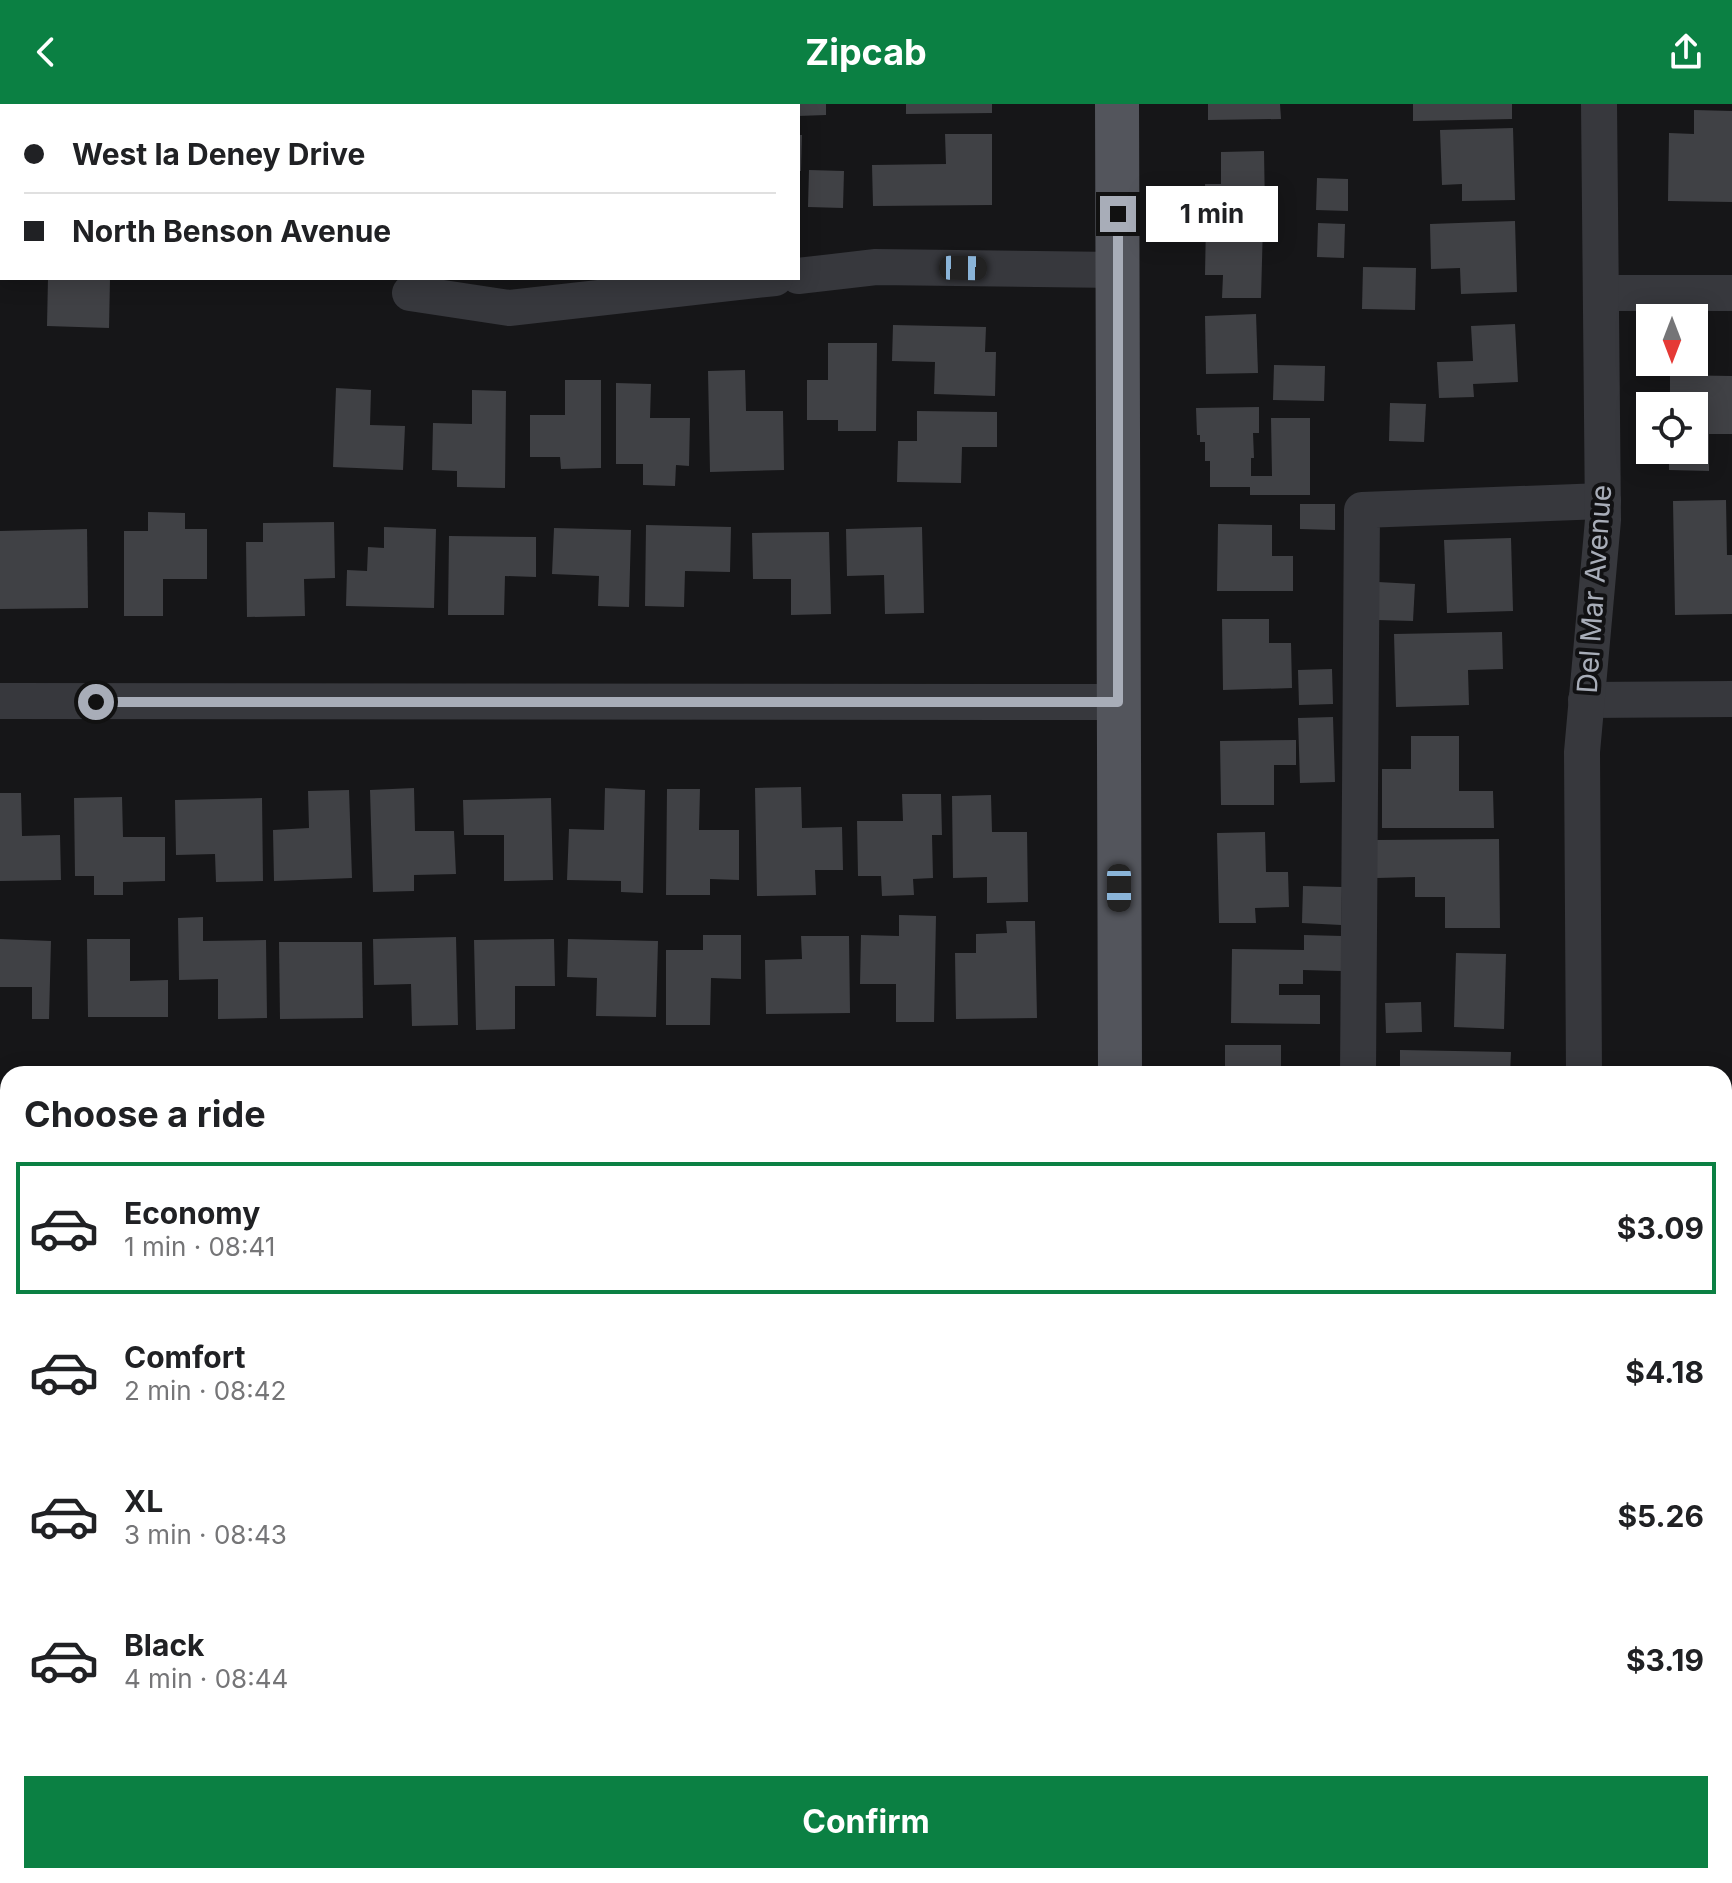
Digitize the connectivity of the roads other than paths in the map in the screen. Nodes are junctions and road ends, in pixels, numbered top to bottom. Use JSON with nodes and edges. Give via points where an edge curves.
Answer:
{"nodes":[{"id":1,"x":1117,"y":104,"type":"edge"},
{"id":2,"x":1599,"y":104,"type":"edge"},
{"id":3,"x":1118,"y":270,"type":"junction"},
{"id":4,"x":800,"y":276,"type":"edge"},
{"id":5,"x":740,"y":280,"type":"edge"},
{"id":6,"x":652,"y":285,"type":"edge"},
{"id":7,"x":410,"y":293,"type":"dead end"},
{"id":8,"x":1601,"y":293,"type":"junction"},
{"id":9,"x":1732,"y":293,"type":"edge"},
{"id":10,"x":1603,"y":501,"type":"junction"},
{"id":11,"x":1732,"y":699,"type":"edge"},
{"id":12,"x":1586,"y":700,"type":"junction"},
{"id":13,"x":0,"y":701,"type":"edge"},
{"id":14,"x":1118,"y":702,"type":"junction"},
{"id":15,"x":1120,"y":1066,"type":"edge"},
{"id":16,"x":1358,"y":1066,"type":"edge"},
{"id":17,"x":1584,"y":1066,"type":"edge"}],
"edges":[{"from":1,"to":3,"type":"main road"},
{"from":2,"to":8,"type":"street","name":"Del Mar Avenue"},
{"from":3,"to":4,"type":"street","via":[[876,267]]},
{"from":3,"to":14,"type":"main road"},
{"from":5,"to":6,"type":"street"},
{"from":6,"to":7,"type":"street","via":[[509,308]]},
{"from":8,"to":9,"type":"street"},
{"from":8,"to":10,"type":"street","name":"Del Mar Avenue"},
{"from":10,"to":12,"type":"street","name":"Del Mar Avenue"},
{"from":10,"to":16,"type":"street","via":[[1362,510]]},
{"from":11,"to":12,"type":"street"},
{"from":12,"to":17,"type":"street","name":"Del Mar Avenue"},
{"from":13,"to":14,"type":"street"},
{"from":14,"to":15,"type":"main road"}]}
